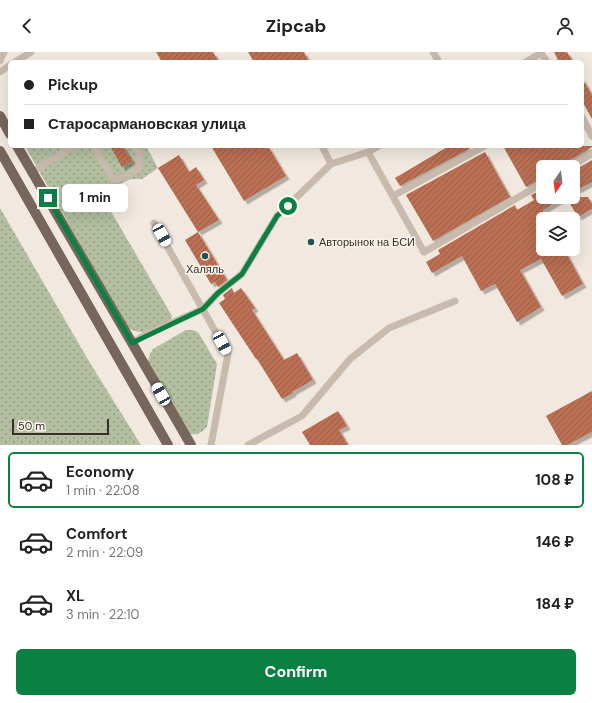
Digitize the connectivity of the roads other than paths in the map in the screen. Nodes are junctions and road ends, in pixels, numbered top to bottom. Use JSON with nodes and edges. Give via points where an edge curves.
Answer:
{"nodes":[{"id":1,"x":4,"y":52,"type":"edge"},
{"id":2,"x":31,"y":52,"type":"edge"},
{"id":3,"x":541,"y":53,"type":"edge"},
{"id":4,"x":18,"y":60,"type":"edge"},
{"id":5,"x":529,"y":60,"type":"edge"},
{"id":6,"x":0,"y":61,"type":"edge"},
{"id":7,"x":0,"y":116,"type":"edge"},
{"id":8,"x":584,"y":121,"type":"edge"},
{"id":9,"x":8,"y":130,"type":"edge"},
{"id":10,"x":592,"y":136,"type":"edge"},
{"id":11,"x":18,"y":148,"type":"edge"},
{"id":12,"x":71,"y":148,"type":"edge"},
{"id":13,"x":94,"y":148,"type":"edge"},
{"id":14,"x":135,"y":148,"type":"edge"},
{"id":15,"x":323,"y":148,"type":"edge"},
{"id":16,"x":375,"y":148,"type":"edge"},
{"id":17,"x":481,"y":148,"type":"edge"},
{"id":18,"x":0,"y":151,"type":"edge"},
{"id":19,"x":368,"y":152,"type":"junction"},
{"id":20,"x":592,"y":154,"type":"edge"},
{"id":21,"x":580,"y":161,"type":"edge"},
{"id":22,"x":331,"y":164,"type":"junction"},
{"id":23,"x":32,"y":172,"type":"junction"},
{"id":24,"x":536,"y":187,"type":"edge"},
{"id":25,"x":393,"y":196,"type":"junction"},
{"id":26,"x":154,"y":223,"type":"dead end"},
{"id":27,"x":454,"y":301,"type":"dead end"},
{"id":28,"x":203,"y":309,"type":"junction"},
{"id":29,"x":132,"y":343,"type":"junction"},
{"id":30,"x":168,"y":445,"type":"edge"},
{"id":31,"x":190,"y":445,"type":"edge"},
{"id":32,"x":211,"y":445,"type":"edge"},
{"id":33,"x":248,"y":445,"type":"edge"}],
"edges":[{"from":1,"to":6,"type":"lane"},
{"from":2,"to":4,"type":"lane"},
{"from":3,"to":5,"type":"lane"},
{"from":7,"to":9,"type":"main road"},
{"from":8,"to":10,"type":"lane"},
{"from":11,"to":23,"type":"main road"},
{"from":12,"to":23,"type":"lane"},
{"from":13,"to":14,"type":"lane","via":[[114,180],[139,169],[139,154]]},
{"from":15,"to":22,"type":"lane"},
{"from":16,"to":19,"type":"lane"},
{"from":17,"to":25,"type":"lane"},
{"from":18,"to":30,"type":"main road"},
{"from":19,"to":22,"type":"lane"},
{"from":19,"to":25,"type":"lane"},
{"from":20,"to":21,"type":"lane"},
{"from":22,"to":28,"type":"lane","via":[[277,216],[242,274]]},
{"from":23,"to":29,"type":"main road"},
{"from":24,"to":25,"type":"lane","via":[[424,252]]},
{"from":26,"to":28,"type":"lane"},
{"from":27,"to":33,"type":"lane","via":[[389,328],[350,359],[302,416]]},
{"from":28,"to":29,"type":"lane"},
{"from":28,"to":32,"type":"lane","via":[[228,354]]},
{"from":29,"to":31,"type":"main road"}]}
